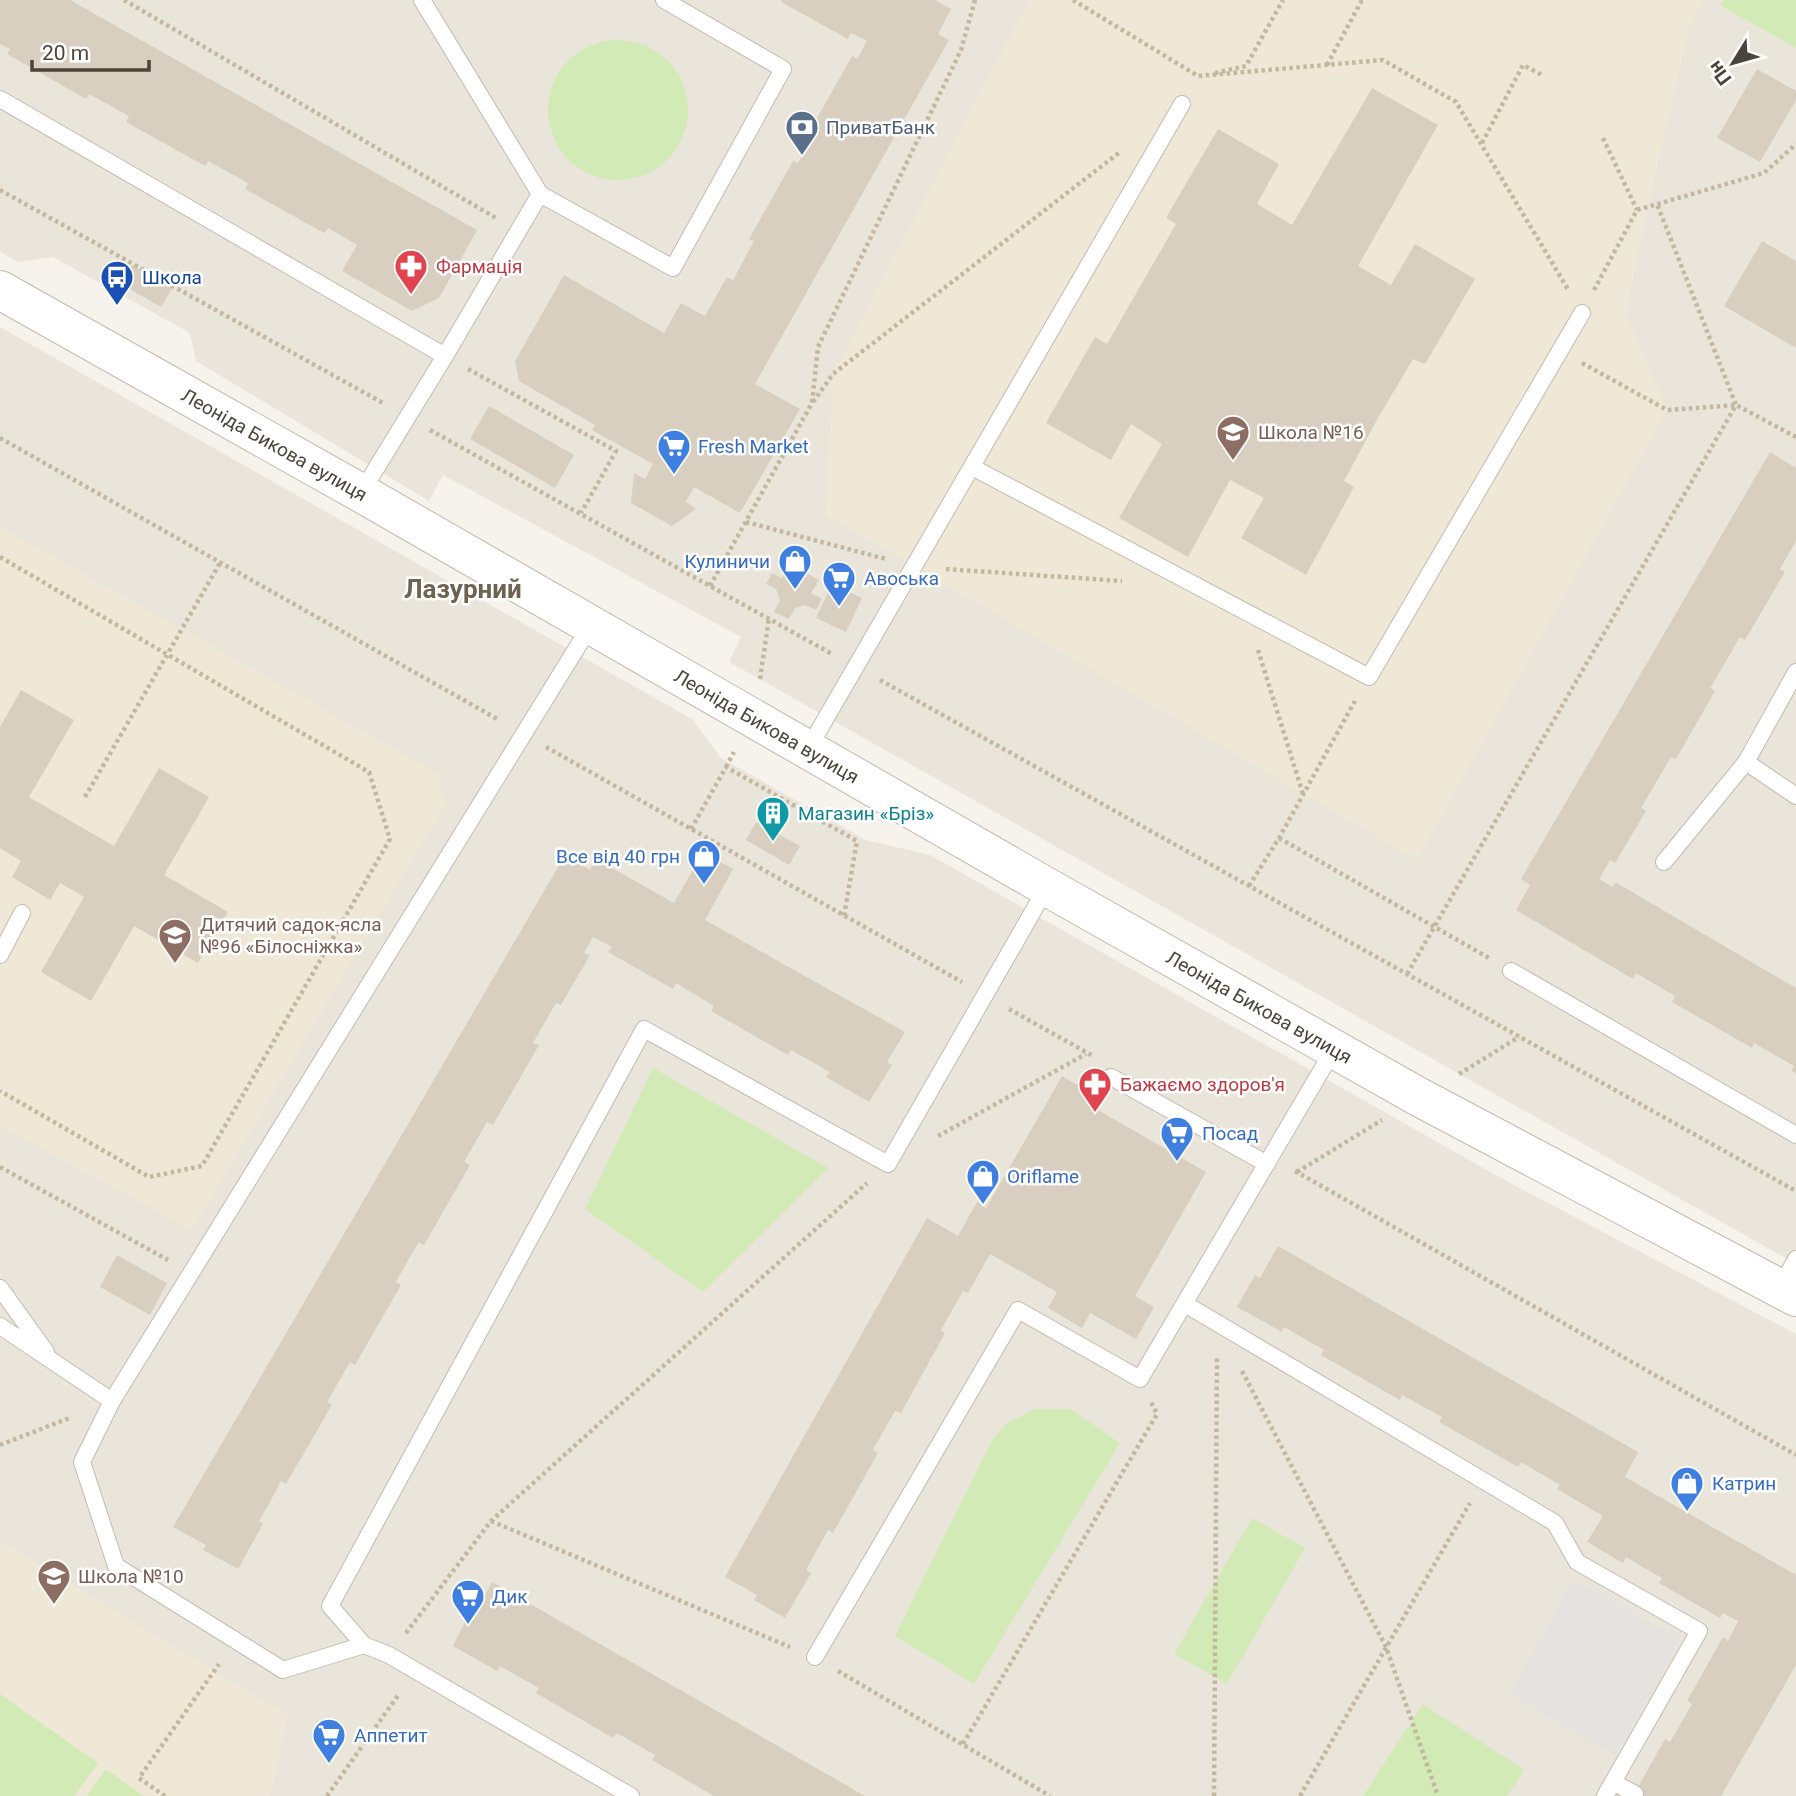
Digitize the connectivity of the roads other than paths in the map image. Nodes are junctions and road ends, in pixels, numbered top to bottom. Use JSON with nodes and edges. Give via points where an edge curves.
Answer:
{"nodes":[{"id":1,"x":422,"y":0,"type":"edge"},
{"id":2,"x":663,"y":0,"type":"edge"},
{"id":3,"x":0,"y":99,"type":"edge"},
{"id":4,"x":1182,"y":104,"type":"dead end"},
{"id":5,"x":540,"y":194,"type":"junction"},
{"id":6,"x":0,"y":290,"type":"edge"},
{"id":7,"x":1582,"y":313,"type":"road end"},
{"id":8,"x":445,"y":356,"type":"junction"},
{"id":9,"x":972,"y":467,"type":"junction"},
{"id":10,"x":361,"y":492,"type":"junction"},
{"id":11,"x":591,"y":625,"type":"junction"},
{"id":12,"x":1796,"y":672,"type":"edge"},
{"id":13,"x":808,"y":749,"type":"junction"},
{"id":14,"x":1746,"y":762,"type":"junction"},
{"id":15,"x":1796,"y":796,"type":"edge"},
{"id":16,"x":1664,"y":862,"type":"dead end"},
{"id":17,"x":1047,"y":887,"type":"junction"},
{"id":18,"x":22,"y":913,"type":"dead end"},
{"id":19,"x":0,"y":955,"type":"edge"},
{"id":20,"x":1511,"y":971,"type":"road end"},
{"id":21,"x":1335,"y":1049,"type":"junction"},
{"id":22,"x":1111,"y":1077,"type":"dead end"},
{"id":23,"x":1796,"y":1135,"type":"edge"},
{"id":24,"x":1269,"y":1161,"type":"junction"},
{"id":25,"x":1791,"y":1281,"type":"edge"},
{"id":26,"x":0,"y":1288,"type":"edge"},
{"id":27,"x":1185,"y":1304,"type":"junction"},
{"id":28,"x":0,"y":1326,"type":"edge"},
{"id":29,"x":54,"y":1362,"type":"junction"},
{"id":30,"x":112,"y":1401,"type":"junction"},
{"id":31,"x":364,"y":1645,"type":"junction"},
{"id":32,"x":815,"y":1657,"type":"road end"},
{"id":33,"x":1609,"y":1789,"type":"edge"},
{"id":34,"x":1634,"y":1794,"type":"dead end"},
{"id":35,"x":631,"y":1796,"type":"edge"}],
"edges":[{"from":1,"to":5,"type":"lane"},
{"from":2,"to":5,"type":"lane","via":[[783,69],[673,268]]},
{"from":3,"to":8,"type":"lane"},
{"from":4,"to":9,"type":"lane"},
{"from":5,"to":8,"type":"lane"},
{"from":6,"to":10,"type":"street","name":"Леоніда Бикова вулиця"},
{"from":7,"to":9,"type":"lane","via":[[1368,677]]},
{"from":8,"to":10,"type":"lane"},
{"from":9,"to":13,"type":"lane"},
{"from":10,"to":11,"type":"street","name":"Леоніда Бикова вулиця"},
{"from":11,"to":13,"type":"street","name":"Леоніда Бикова вулиця"},
{"from":11,"to":30,"type":"lane"},
{"from":12,"to":14,"type":"lane"},
{"from":13,"to":17,"type":"street","name":"Леоніда Бикова вулиця"},
{"from":14,"to":15,"type":"lane"},
{"from":14,"to":16,"type":"lane"},
{"from":17,"to":21,"type":"street","name":"Леоніда Бикова вулиця"},
{"from":17,"to":31,"type":"lane","via":[[888,1164],[644,1030],[330,1606]]},
{"from":18,"to":19,"type":"lane"},
{"from":20,"to":23,"type":"lane"},
{"from":21,"to":24,"type":"lane"},
{"from":21,"to":25,"type":"street","name":"Леоніда Бикова вулиця","via":[[1419,1097]]},
{"from":22,"to":24,"type":"lane"},
{"from":24,"to":27,"type":"lane"},
{"from":26,"to":29,"type":"lane"},
{"from":27,"to":32,"type":"lane","via":[[1140,1379],[1018,1310]]},
{"from":27,"to":33,"type":"lane","via":[[1555,1523],[1577,1562],[1699,1631]]},
{"from":28,"to":29,"type":"lane"},
{"from":29,"to":30,"type":"lane"},
{"from":30,"to":31,"type":"lane","via":[[82,1462],[116,1566],[283,1670]]},
{"from":31,"to":35,"type":"lane","via":[[389,1655]]},
{"from":33,"to":34,"type":"lane"}]}
